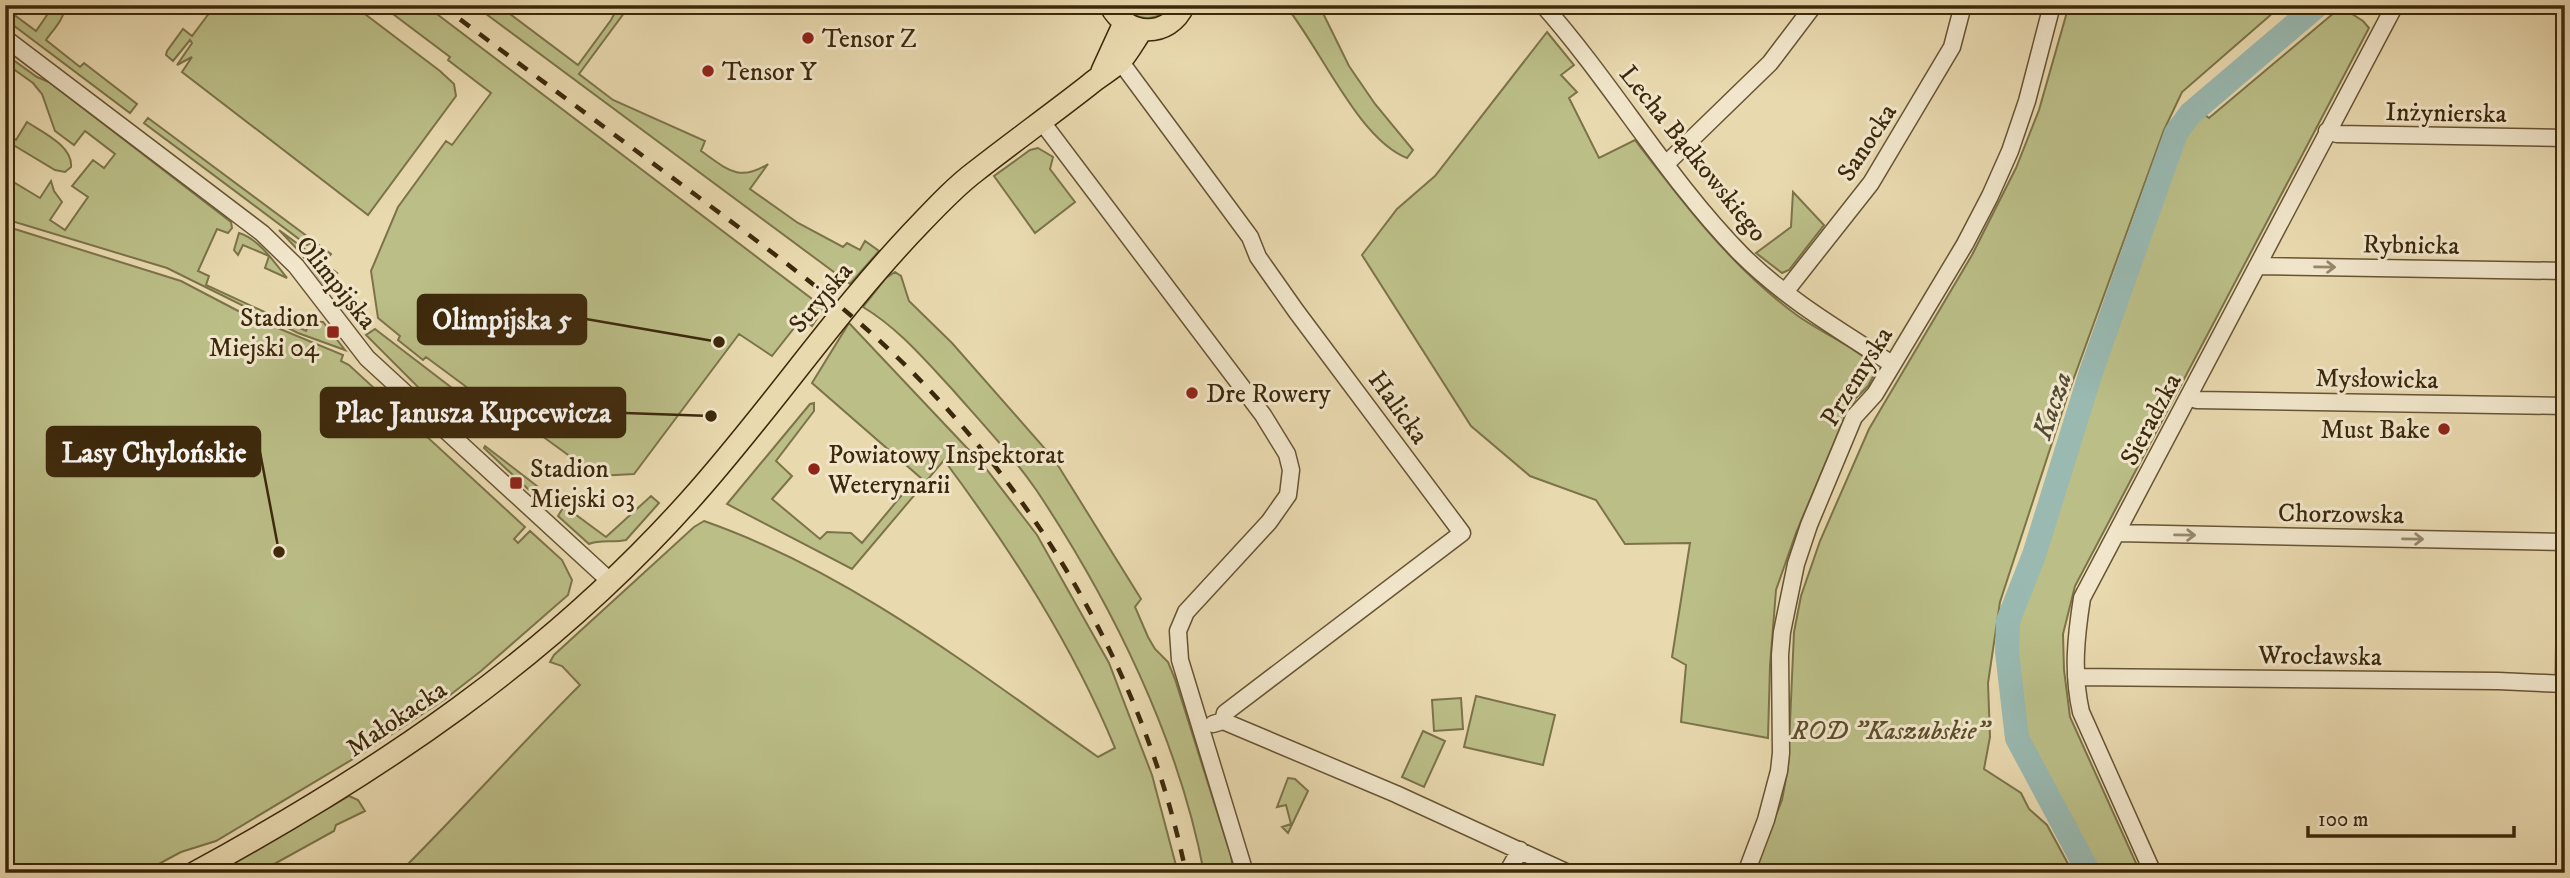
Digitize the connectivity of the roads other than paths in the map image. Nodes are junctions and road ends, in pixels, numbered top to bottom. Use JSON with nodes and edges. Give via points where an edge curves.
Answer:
{"nodes":[{"id":1,"x":1110,"y":5,"type":"edge"},
{"id":2,"x":1184,"y":5,"type":"edge"},
{"id":3,"x":1543,"y":5,"type":"edge"},
{"id":4,"x":1963,"y":5,"type":"edge"},
{"id":5,"x":2052,"y":5,"type":"edge"},
{"id":6,"x":2395,"y":5,"type":"edge"},
{"id":7,"x":1806,"y":8,"type":"edge"},
{"id":8,"x":1133,"y":27,"type":"junction"},
{"id":9,"x":5,"y":38,"type":"edge"},
{"id":10,"x":1120,"y":61,"type":"junction"},
{"id":11,"x":1100,"y":76,"type":"junction"},
{"id":12,"x":1042,"y":122,"type":"junction"},
{"id":13,"x":2327,"y":131,"type":"junction"},
{"id":14,"x":2565,"y":138,"type":"edge"},
{"id":15,"x":1667,"y":163,"type":"junction"},
{"id":16,"x":2257,"y":266,"type":"junction"},
{"id":17,"x":2565,"y":271,"type":"edge"},
{"id":18,"x":1785,"y":292,"type":"junction"},
{"id":19,"x":1892,"y":364,"type":"junction"},
{"id":20,"x":2189,"y":397,"type":"junction"},
{"id":21,"x":2565,"y":406,"type":"edge"},
{"id":22,"x":2117,"y":533,"type":"junction"},
{"id":23,"x":2565,"y":541,"type":"edge"},
{"id":24,"x":611,"y":582,"type":"junction"},
{"id":25,"x":2565,"y":606,"type":"edge"},
{"id":26,"x":2076,"y":677,"type":"junction"},
{"id":27,"x":2564,"y":684,"type":"edge"},
{"id":28,"x":1223,"y":721,"type":"junction"},
{"id":29,"x":1200,"y":727,"type":"junction"},
{"id":30,"x":1520,"y":850,"type":"junction"},
{"id":31,"x":194,"y":873,"type":"edge"},
{"id":32,"x":1245,"y":873,"type":"edge"},
{"id":33,"x":1507,"y":873,"type":"edge"},
{"id":34,"x":1568,"y":873,"type":"edge"},
{"id":35,"x":1746,"y":873,"type":"edge"},
{"id":36,"x":2152,"y":873,"type":"edge"}],
"edges":[{"from":1,"to":8,"type":"main road"},
{"from":2,"to":8,"type":"main road","via":[[1170,24],[1157,30]]},
{"from":3,"to":15,"type":"street","name":"Lecha Bądkowskiego"},
{"from":4,"to":18,"type":"street","name":"Sanocka","via":[[1952,47],[1871,183]]},
{"from":5,"to":19,"type":"street","name":"Przemyska","via":[[2027,101],[1990,196]]},
{"from":6,"to":13,"type":"street","name":"Sieradzka"},
{"from":7,"to":15,"type":"street","via":[[1770,63]]},
{"from":8,"to":10,"type":"main road","name":"Stryjska"},
{"from":8,"to":11,"type":"main road","name":"Stryjska"},
{"from":9,"to":24,"type":"street","name":"Olimpijska","via":[[262,233],[296,266],[367,358]]},
{"from":10,"to":11,"type":"main road","name":"Stryjska"},
{"from":10,"to":28,"type":"street","name":"Halicka","via":[[1250,237],[1258,257],[1296,311],[1462,533],[1268,678],[1225,713]]},
{"from":11,"to":12,"type":"main road","name":"Stryjska"},
{"from":12,"to":24,"type":"main road","name":"Stryjska","via":[[953,190],[914,230],[750,431]]},
{"from":12,"to":29,"type":"street","via":[[1263,415],[1289,462],[1291,483],[1282,506],[1192,603],[1178,631],[1180,660]]},
{"from":13,"to":14,"type":"street","name":"Inżynierska"},
{"from":13,"to":16,"type":"street","name":"Sieradzka"},
{"from":15,"to":18,"type":"street","name":"Lecha Bądkowskiego","via":[[1700,209]]},
{"from":16,"to":17,"type":"street","name":"Rybnicka","one_way":true},
{"from":16,"to":20,"type":"street","name":"Sieradzka"},
{"from":18,"to":19,"type":"street","name":"Lecha Bądkowskiego"},
{"from":19,"to":35,"type":"street","name":"Przemyska","via":[[1849,426],[1796,564],[1780,655],[1779,771]]},
{"from":20,"to":21,"type":"street","name":"Mysłowicka"},
{"from":20,"to":22,"type":"street","name":"Sieradzka"},
{"from":22,"to":23,"type":"street","name":"Chorzowska","one_way":true},
{"from":22,"to":26,"type":"street","name":"Sieradzka","via":[[2081,598],[2074,648]]},
{"from":24,"to":31,"type":"main road","name":"Małokacka","via":[[496,682],[406,747]]},
{"from":25,"to":27,"type":"street"},
{"from":26,"to":27,"type":"street","name":"Wrocławska"},
{"from":26,"to":36,"type":"street","name":"Sieradzka","via":[[2084,721]]},
{"from":28,"to":29,"type":"street"},
{"from":28,"to":30,"type":"street"},
{"from":29,"to":32,"type":"street"},
{"from":30,"to":33,"type":"street"},
{"from":30,"to":34,"type":"street"}]}
